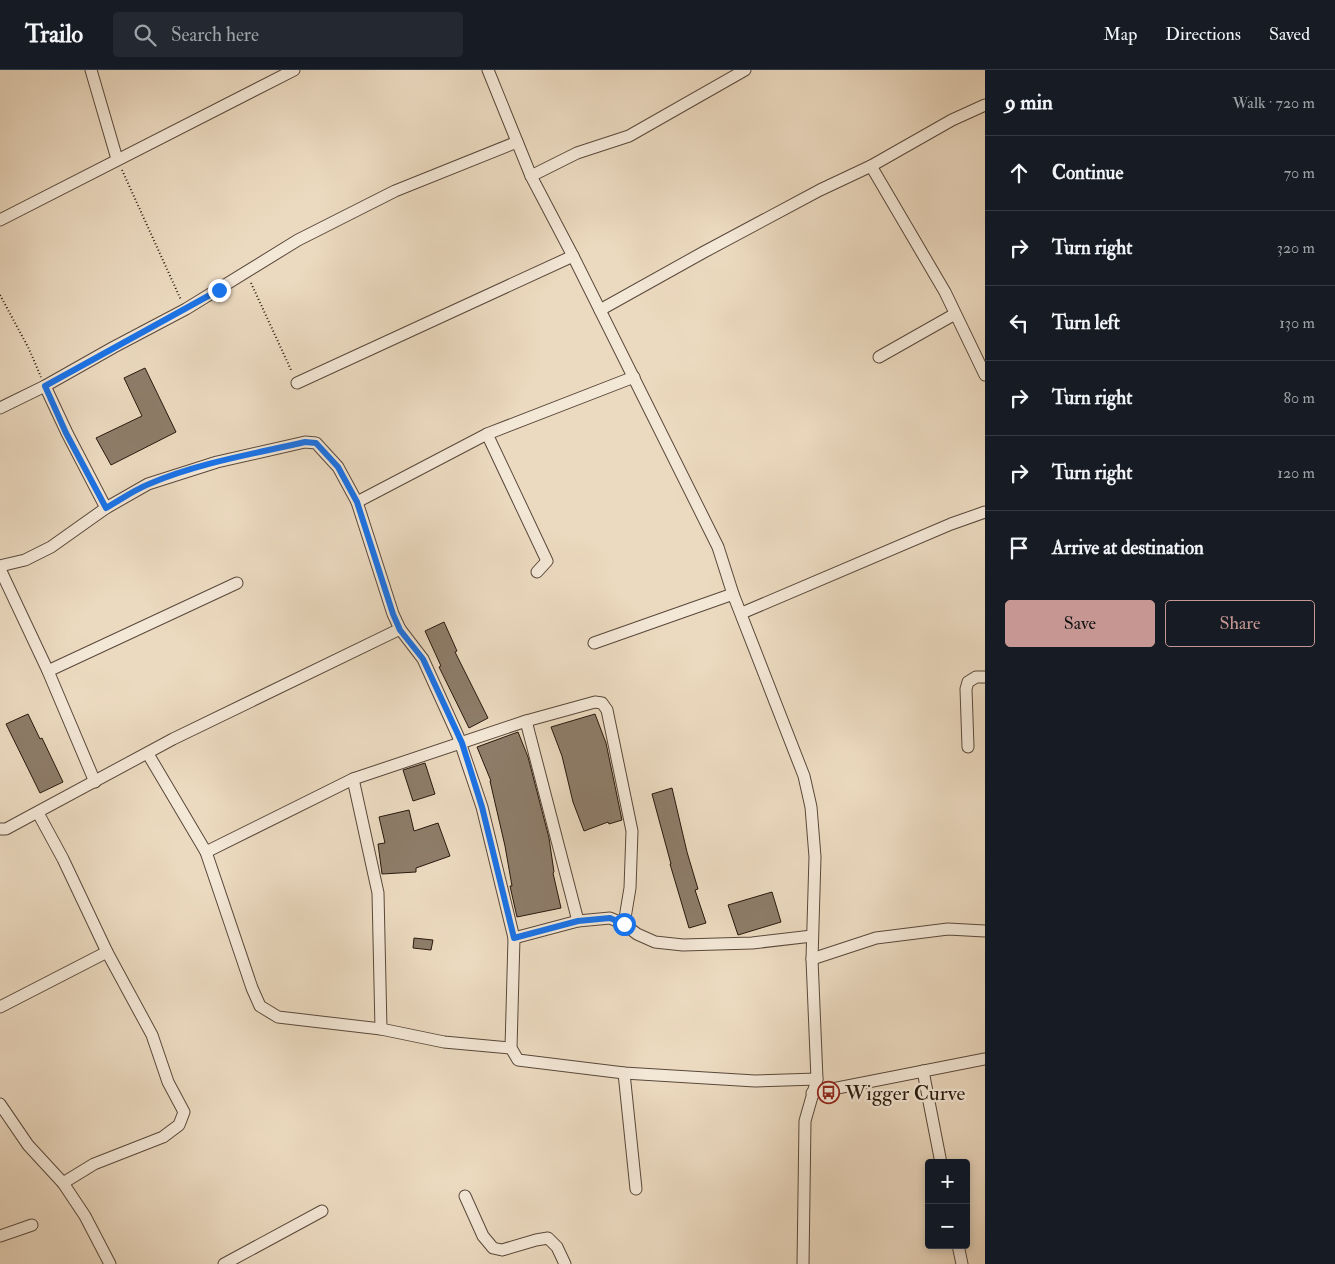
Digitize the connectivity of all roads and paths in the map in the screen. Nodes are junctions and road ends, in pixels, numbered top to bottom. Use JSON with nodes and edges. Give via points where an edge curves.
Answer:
{"nodes":[{"id":1,"x":91,"y":70,"type":"edge"},
{"id":2,"x":294,"y":70,"type":"edge"},
{"id":3,"x":488,"y":70,"type":"edge"},
{"id":4,"x":744,"y":70,"type":"edge"},
{"id":5,"x":985,"y":105,"type":"edge"},
{"id":6,"x":517,"y":142,"type":"junction"},
{"id":7,"x":117,"y":159,"type":"junction"},
{"id":8,"x":871,"y":166,"type":"junction"},
{"id":9,"x":531,"y":176,"type":"junction"},
{"id":10,"x":0,"y":216,"type":"edge"},
{"id":11,"x":0,"y":220,"type":"edge"},
{"id":12,"x":573,"y":256,"type":"junction"},
{"id":13,"x":246,"y":272,"type":"junction"},
{"id":14,"x":0,"y":294,"type":"edge"},
{"id":15,"x":186,"y":309,"type":"junction"},
{"id":16,"x":600,"y":310,"type":"junction"},
{"id":17,"x":955,"y":314,"type":"junction"},
{"id":18,"x":879,"y":357,"type":"dead end"},
{"id":19,"x":985,"y":375,"type":"edge"},
{"id":20,"x":634,"y":377,"type":"junction"},
{"id":21,"x":297,"y":383,"type":"joint"},
{"id":22,"x":45,"y":386,"type":"junction"},
{"id":23,"x":0,"y":408,"type":"edge"},
{"id":24,"x":487,"y":434,"type":"junction"},
{"id":25,"x":357,"y":502,"type":"junction"},
{"id":26,"x":106,"y":508,"type":"junction"},
{"id":27,"x":985,"y":513,"type":"edge"},
{"id":28,"x":0,"y":568,"type":"edge"},
{"id":29,"x":537,"y":572,"type":"dead end"},
{"id":30,"x":237,"y":583,"type":"dead end"},
{"id":31,"x":733,"y":594,"type":"junction"},
{"id":32,"x":742,"y":613,"type":"junction"},
{"id":33,"x":400,"y":630,"type":"junction"},
{"id":34,"x":594,"y":643,"type":"dead end"},
{"id":35,"x":48,"y":671,"type":"junction"},
{"id":36,"x":985,"y":677,"type":"edge"},
{"id":37,"x":526,"y":721,"type":"junction"},
{"id":38,"x":462,"y":743,"type":"junction"},
{"id":39,"x":968,"y":747,"type":"dead end"},
{"id":40,"x":148,"y":754,"type":"junction"},
{"id":41,"x":353,"y":779,"type":"junction"},
{"id":42,"x":96,"y":782,"type":"junction"},
{"id":43,"x":38,"y":813,"type":"junction"},
{"id":44,"x":0,"y":829,"type":"edge"},
{"id":45,"x":206,"y":852,"type":"junction"},
{"id":46,"x":578,"y":921,"type":"junction"},
{"id":47,"x":624,"y":924,"type":"junction"},
{"id":48,"x":985,"y":931,"type":"edge"},
{"id":49,"x":812,"y":936,"type":"junction"},
{"id":50,"x":514,"y":938,"type":"junction"},
{"id":51,"x":107,"y":952,"type":"junction"},
{"id":52,"x":812,"y":959,"type":"junction"},
{"id":53,"x":0,"y":1007,"type":"edge"},
{"id":54,"x":381,"y":1029,"type":"junction"},
{"id":55,"x":511,"y":1048,"type":"junction"},
{"id":56,"x":985,"y":1059,"type":"edge"},
{"id":57,"x":923,"y":1071,"type":"junction"},
{"id":58,"x":624,"y":1073,"type":"junction"},
{"id":59,"x":818,"y":1079,"type":"junction"},
{"id":60,"x":812,"y":1093,"type":"junction"},
{"id":61,"x":0,"y":1104,"type":"edge"},
{"id":62,"x":940,"y":1159,"type":"edge"},
{"id":63,"x":64,"y":1183,"type":"junction"},
{"id":64,"x":636,"y":1189,"type":"dead end"},
{"id":65,"x":465,"y":1196,"type":"dead end"},
{"id":66,"x":322,"y":1211,"type":"dead end"},
{"id":67,"x":32,"y":1225,"type":"dead end"},
{"id":68,"x":0,"y":1236,"type":"edge"},
{"id":69,"x":959,"y":1249,"type":"edge"},
{"id":70,"x":110,"y":1264,"type":"edge"},
{"id":71,"x":224,"y":1264,"type":"edge"},
{"id":72,"x":565,"y":1264,"type":"edge"},
{"id":73,"x":803,"y":1264,"type":"edge"},
{"id":74,"x":962,"y":1264,"type":"edge"}],
"edges":[{"from":1,"to":7,"type":"street"},
{"from":2,"to":7,"type":"street"},
{"from":3,"to":6,"type":"street"},
{"from":4,"to":9,"type":"street","via":[[629,136],[577,153]]},
{"from":5,"to":8,"type":"street"},
{"from":6,"to":9,"type":"street"},
{"from":6,"to":13,"type":"street","via":[[395,191],[298,240]]},
{"from":7,"to":11,"type":"street"},
{"from":7,"to":15,"type":"path"},
{"from":8,"to":16,"type":"street","via":[[820,190]]},
{"from":8,"to":17,"type":"street"},
{"from":9,"to":12,"type":"street"},
{"from":10,"to":11,"type":"street"},
{"from":12,"to":16,"type":"street"},
{"from":12,"to":21,"type":"street"},
{"from":13,"to":15,"type":"street"},
{"from":13,"to":21,"type":"path"},
{"from":14,"to":22,"type":"path"},
{"from":15,"to":22,"type":"street"},
{"from":16,"to":20,"type":"street"},
{"from":17,"to":18,"type":"street"},
{"from":17,"to":19,"type":"street"},
{"from":20,"to":24,"type":"street"},
{"from":20,"to":31,"type":"street","via":[[718,547]]},
{"from":22,"to":23,"type":"street"},
{"from":22,"to":26,"type":"street"},
{"from":24,"to":25,"type":"street"},
{"from":24,"to":29,"type":"street","via":[[547,561]]},
{"from":25,"to":26,"type":"street","via":[[328,454],[316,443],[305,442],[174,475],[148,484]]},
{"from":25,"to":33,"type":"street"},
{"from":26,"to":28,"type":"street","via":[[51,547]]},
{"from":27,"to":32,"type":"street","via":[[951,524]]},
{"from":28,"to":35,"type":"street"},
{"from":30,"to":35,"type":"street"},
{"from":31,"to":32,"type":"street"},
{"from":31,"to":34,"type":"street"},
{"from":32,"to":49,"type":"street","via":[[804,776],[811,807],[815,857]]},
{"from":33,"to":38,"type":"street","via":[[423,659]]},
{"from":33,"to":40,"type":"street"},
{"from":35,"to":42,"type":"street"},
{"from":36,"to":39,"type":"street","via":[[976,677],[968,682],[966,689]]},
{"from":37,"to":38,"type":"street"},
{"from":37,"to":46,"type":"street"},
{"from":37,"to":47,"type":"street","via":[[595,702],[607,710],[632,831],[630,888]]},
{"from":38,"to":41,"type":"street"},
{"from":38,"to":50,"type":"street","via":[[482,807]]},
{"from":40,"to":42,"type":"street"},
{"from":40,"to":45,"type":"street"},
{"from":41,"to":45,"type":"street"},
{"from":41,"to":54,"type":"street","via":[[378,893]]},
{"from":42,"to":43,"type":"street"},
{"from":43,"to":44,"type":"street"},
{"from":43,"to":51,"type":"street","via":[[64,859]]},
{"from":45,"to":54,"type":"street","via":[[260,1006],[278,1016]]},
{"from":46,"to":47,"type":"street","via":[[610,918]]},
{"from":46,"to":50,"type":"street"},
{"from":47,"to":49,"type":"street","via":[[655,942],[683,945],[752,943]]},
{"from":48,"to":52,"type":"street","via":[[948,929],[876,938]]},
{"from":49,"to":52,"type":"street"},
{"from":50,"to":55,"type":"street"},
{"from":51,"to":53,"type":"street"},
{"from":51,"to":63,"type":"street","via":[[152,1035],[168,1082],[184,1112],[179,1125],[163,1137],[94,1164]]},
{"from":52,"to":59,"type":"street"},
{"from":54,"to":55,"type":"street","via":[[444,1042]]},
{"from":55,"to":58,"type":"street","via":[[518,1060]]},
{"from":56,"to":57,"type":"street"},
{"from":57,"to":60,"type":"street"},
{"from":57,"to":62,"type":"street"},
{"from":58,"to":59,"type":"street","via":[[755,1081]]},
{"from":58,"to":64,"type":"street"},
{"from":59,"to":60,"type":"street"},
{"from":60,"to":73,"type":"street","via":[[804,1121]]},
{"from":61,"to":63,"type":"street","via":[[28,1145]]},
{"from":63,"to":70,"type":"street"},
{"from":65,"to":72,"type":"street","via":[[483,1236],[493,1248],[502,1250],[548,1238],[557,1246]]},
{"from":66,"to":71,"type":"street"},
{"from":67,"to":68,"type":"street"},
{"from":69,"to":74,"type":"street"}]}
